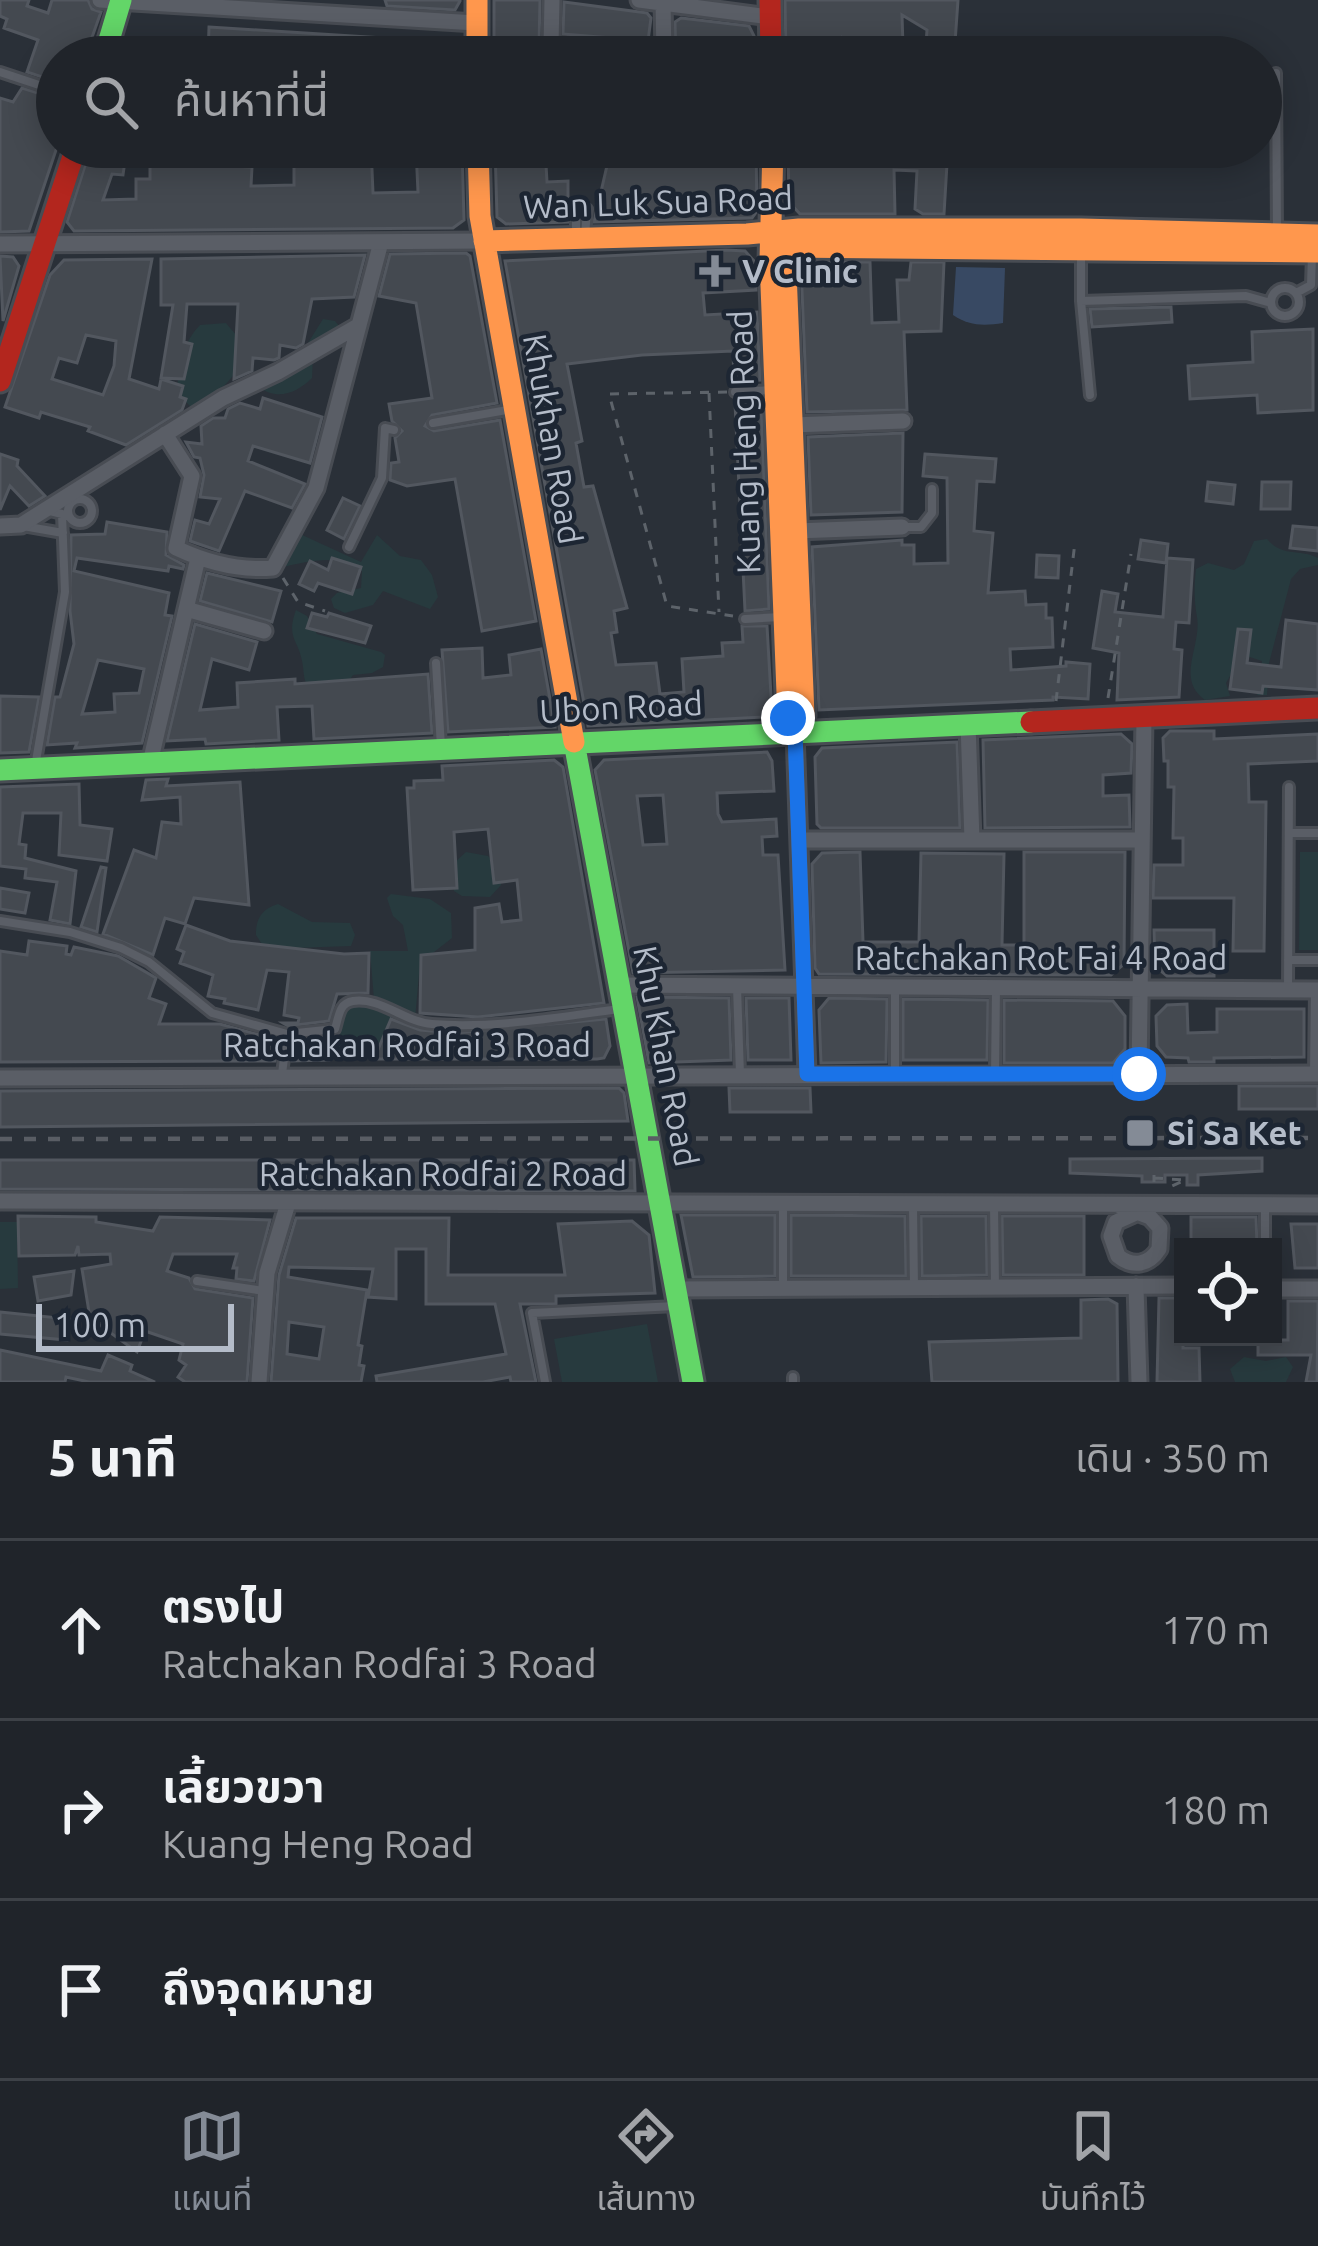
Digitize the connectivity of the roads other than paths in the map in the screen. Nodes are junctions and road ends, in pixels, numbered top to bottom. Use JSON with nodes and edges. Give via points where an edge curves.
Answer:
{"nodes":[{"id":1,"x":552,"y":0,"type":"edge"},
{"id":2,"x":639,"y":0,"type":"edge"},
{"id":3,"x":114,"y":1,"type":"edge"},
{"id":4,"x":663,"y":2,"type":"edge"},
{"id":5,"x":276,"y":6,"type":"edge"},
{"id":6,"x":371,"y":8,"type":"edge"},
{"id":7,"x":770,"y":8,"type":"edge"},
{"id":8,"x":477,"y":11,"type":"edge"},
{"id":9,"x":108,"y":36,"type":"edge"},
{"id":10,"x":551,"y":36,"type":"edge"},
{"id":11,"x":664,"y":36,"type":"edge"},
{"id":12,"x":0,"y":72,"type":"edge"},
{"id":13,"x":36,"y":84,"type":"edge"},
{"id":14,"x":69,"y":168,"type":"edge"},
{"id":15,"x":479,"y":168,"type":"edge"},
{"id":16,"x":773,"y":168,"type":"edge"},
{"id":17,"x":1277,"y":168,"type":"edge"},
{"id":18,"x":581,"y":209,"type":"dead end"},
{"id":19,"x":1277,"y":234,"type":"junction"},
{"id":20,"x":580,"y":238,"type":"junction"},
{"id":21,"x":1081,"y":238,"type":"junction"},
{"id":22,"x":777,"y":240,"type":"junction"},
{"id":23,"x":484,"y":241,"type":"junction"},
{"id":24,"x":381,"y":242,"type":"junction"},
{"id":25,"x":0,"y":244,"type":"edge"},
{"id":26,"x":1316,"y":246,"type":"edge"},
{"id":27,"x":45,"y":247,"type":"junction"},
{"id":28,"x":1297,"y":293,"type":"junction"},
{"id":29,"x":1081,"y":301,"type":"junction"},
{"id":30,"x":1271,"y":303,"type":"junction"},
{"id":31,"x":356,"y":327,"type":"junction"},
{"id":32,"x":0,"y":381,"type":"edge"},
{"id":33,"x":775,"y":390,"type":"junction"},
{"id":34,"x":735,"y":392,"type":"road end"},
{"id":35,"x":1090,"y":395,"type":"dead end"},
{"id":36,"x":514,"y":409,"type":"junction"},
{"id":37,"x":903,"y":421,"type":"dead end"},
{"id":38,"x":433,"y":423,"type":"dead end"},
{"id":39,"x":792,"y":425,"type":"junction"},
{"id":40,"x":394,"y":430,"type":"dead end"},
{"id":41,"x":165,"y":434,"type":"junction"},
{"id":42,"x":932,"y":489,"type":"dead end"},
{"id":43,"x":58,"y":512,"type":"junction"},
{"id":44,"x":0,"y":526,"type":"edge"},
{"id":45,"x":21,"y":526,"type":"junction"},
{"id":46,"x":902,"y":527,"type":"joint"},
{"id":47,"x":796,"y":531,"type":"junction"},
{"id":48,"x":63,"y":533,"type":"junction"},
{"id":49,"x":349,"y":547,"type":"dead end"},
{"id":50,"x":198,"y":559,"type":"junction"},
{"id":51,"x":186,"y":609,"type":"junction"},
{"id":52,"x":784,"y":617,"type":"junction"},
{"id":53,"x":746,"y":619,"type":"road end"},
{"id":54,"x":264,"y":631,"type":"dead end"},
{"id":55,"x":436,"y":663,"type":"dead end"},
{"id":56,"x":1318,"y":708,"type":"edge"},
{"id":57,"x":1144,"y":716,"type":"junction"},
{"id":58,"x":968,"y":724,"type":"junction"},
{"id":59,"x":795,"y":732,"type":"junction"},
{"id":60,"x":574,"y":742,"type":"junction"},
{"id":61,"x":441,"y":749,"type":"junction"},
{"id":62,"x":150,"y":763,"type":"junction"},
{"id":63,"x":34,"y":769,"type":"junction"},
{"id":64,"x":0,"y":770,"type":"edge"},
{"id":65,"x":1289,"y":787,"type":"dead end"},
{"id":66,"x":1289,"y":832,"type":"junction"},
{"id":67,"x":1318,"y":832,"type":"edge"},
{"id":68,"x":799,"y":840,"type":"junction"},
{"id":69,"x":972,"y":840,"type":"junction"},
{"id":70,"x":1142,"y":840,"type":"junction"},
{"id":71,"x":0,"y":921,"type":"edge"},
{"id":72,"x":1288,"y":960,"type":"junction"},
{"id":73,"x":1318,"y":960,"type":"edge"},
{"id":74,"x":619,"y":985,"type":"junction"},
{"id":75,"x":737,"y":986,"type":"junction"},
{"id":76,"x":804,"y":986,"type":"junction"},
{"id":77,"x":895,"y":987,"type":"junction"},
{"id":78,"x":996,"y":988,"type":"junction"},
{"id":79,"x":1140,"y":989,"type":"junction"},
{"id":80,"x":1288,"y":990,"type":"junction"},
{"id":81,"x":1316,"y":990,"type":"edge"},
{"id":82,"x":623,"y":1008,"type":"junction"},
{"id":83,"x":287,"y":1034,"type":"junction"},
{"id":84,"x":636,"y":1073,"type":"junction"},
{"id":85,"x":807,"y":1074,"type":"junction"},
{"id":86,"x":895,"y":1074,"type":"junction"},
{"id":87,"x":995,"y":1074,"type":"junction"},
{"id":88,"x":1139,"y":1074,"type":"junction"},
{"id":89,"x":1316,"y":1074,"type":"edge"},
{"id":90,"x":740,"y":1075,"type":"junction"},
{"id":91,"x":282,"y":1076,"type":"junction"},
{"id":92,"x":0,"y":1078,"type":"edge"},
{"id":93,"x":0,"y":1202,"type":"edge"},
{"id":94,"x":288,"y":1203,"type":"junction"},
{"id":95,"x":783,"y":1204,"type":"junction"},
{"id":96,"x":914,"y":1204,"type":"junction"},
{"id":97,"x":994,"y":1204,"type":"junction"},
{"id":98,"x":1178,"y":1204,"type":"junction"},
{"id":99,"x":660,"y":1205,"type":"junction"},
{"id":100,"x":1265,"y":1205,"type":"junction"},
{"id":101,"x":1318,"y":1205,"type":"edge"},
{"id":102,"x":1136,"y":1208,"type":"junction"},
{"id":103,"x":1160,"y":1228,"type":"junction"},
{"id":104,"x":1265,"y":1238,"type":"edge"},
{"id":105,"x":1124,"y":1260,"type":"junction"},
{"id":106,"x":1150,"y":1260,"type":"junction"},
{"id":107,"x":197,"y":1281,"type":"dead end"},
{"id":108,"x":1106,"y":1285,"type":"junction"},
{"id":109,"x":994,"y":1286,"type":"junction"},
{"id":110,"x":1136,"y":1286,"type":"junction"},
{"id":111,"x":1164,"y":1286,"type":"junction"},
{"id":112,"x":1174,"y":1286,"type":"edge"},
{"id":113,"x":914,"y":1287,"type":"junction"},
{"id":114,"x":784,"y":1288,"type":"junction"},
{"id":115,"x":1282,"y":1289,"type":"edge"},
{"id":116,"x":1318,"y":1289,"type":"edge"},
{"id":117,"x":265,"y":1291,"type":"junction"},
{"id":118,"x":677,"y":1297,"type":"junction"},
{"id":119,"x":259,"y":1382,"type":"edge"},
{"id":120,"x":545,"y":1382,"type":"edge"},
{"id":121,"x":693,"y":1382,"type":"edge"},
{"id":122,"x":1138,"y":1382,"type":"edge"}],
"edges":[{"from":1,"to":10,"type":"street"},
{"from":2,"to":4,"type":"street"},
{"from":3,"to":5,"type":"street"},
{"from":3,"to":9,"type":"main road"},
{"from":4,"to":7,"type":"street"},
{"from":4,"to":11,"type":"street"},
{"from":5,"to":6,"type":"street"},
{"from":6,"to":8,"type":"street"},
{"from":12,"to":13,"type":"lane"},
{"from":14,"to":27,"type":"main road"},
{"from":15,"to":23,"type":"main road","name":"Khukhan Road"},
{"from":16,"to":22,"type":"main road","name":"Kuang Heng Road"},
{"from":17,"to":19,"type":"lane"},
{"from":18,"to":20,"type":"lane"},
{"from":19,"to":21,"type":"main road","name":"Wan Luk Sua Road"},
{"from":19,"to":26,"type":"main road","name":"Wan Luk Sua Road"},
{"from":20,"to":22,"type":"main road","name":"Wan Luk Sua Road"},
{"from":20,"to":23,"type":"main road","name":"Wan Luk Sua Road"},
{"from":21,"to":22,"type":"main road","name":"Wan Luk Sua Road"},
{"from":21,"to":26,"type":"main road","name":"Wan Luk Sua Road"},
{"from":21,"to":29,"type":"lane"},
{"from":22,"to":33,"type":"main road","name":"Kuang Heng Road"},
{"from":22,"to":39,"type":"main road","name":"Kuang Heng Road"},
{"from":23,"to":24,"type":"street","name":"Wan Luk Sua Road"},
{"from":23,"to":36,"type":"main road","name":"Khukhan Road"},
{"from":24,"to":27,"type":"street","name":"Wan Luk Sua Road"},
{"from":24,"to":31,"type":"street"},
{"from":25,"to":27,"type":"street","name":"Wan Luk Sua Road"},
{"from":26,"to":28,"type":"lane","via":[[1311,285]]},
{"from":27,"to":32,"type":"main road"},
{"from":28,"to":30,"type":"lane","via":[[1280,289]]},
{"from":28,"to":30,"type":"lane","via":[[1298,310],[1288,316]]},
{"from":29,"to":30,"type":"lane","via":[[1246,296]]},
{"from":29,"to":35,"type":"lane"},
{"from":31,"to":41,"type":"street"},
{"from":31,"to":50,"type":"street","via":[[316,488],[273,568]]},
{"from":33,"to":34,"type":"lane"},
{"from":33,"to":52,"type":"main road","name":"Kuang Heng Road"},
{"from":36,"to":38,"type":"lane"},
{"from":36,"to":60,"type":"main road","name":"Khukhan Road"},
{"from":37,"to":39,"type":"street"},
{"from":39,"to":47,"type":"main road","name":"Kuang Heng Road"},
{"from":40,"to":49,"type":"lane","via":[[385,428],[382,478]]},
{"from":41,"to":43,"type":"street"},
{"from":41,"to":50,"type":"street","via":[[192,476],[176,548]]},
{"from":42,"to":46,"type":"lane","via":[[932,513],[921,527]]},
{"from":43,"to":45,"type":"street"},
{"from":43,"to":48,"type":"lane"},
{"from":44,"to":45,"type":"street"},
{"from":45,"to":48,"type":"lane"},
{"from":46,"to":47,"type":"street"},
{"from":47,"to":59,"type":"main road","name":"Kuang Heng Road","via":[[804,716]]},
{"from":48,"to":63,"type":"lane","via":[[65,592]]},
{"from":50,"to":51,"type":"street"},
{"from":51,"to":54,"type":"street"},
{"from":51,"to":62,"type":"street"},
{"from":52,"to":53,"type":"lane"},
{"from":52,"to":59,"type":"main road","name":"Kuang Heng Road"},
{"from":55,"to":61,"type":"lane"},
{"from":56,"to":57,"type":"main road","name":"Ubon Road"},
{"from":57,"to":58,"type":"main road","name":"Ubon Road"},
{"from":57,"to":70,"type":"street"},
{"from":58,"to":59,"type":"main road","name":"Ubon Road"},
{"from":58,"to":69,"type":"street"},
{"from":59,"to":60,"type":"main road","name":"Ubon Road"},
{"from":59,"to":68,"type":"street","name":"Kuang Heng Road"},
{"from":60,"to":61,"type":"main road","name":"Ubon Road"},
{"from":60,"to":74,"type":"main road","name":"Khu Khan Road"},
{"from":61,"to":62,"type":"main road","name":"Ubon Road"},
{"from":62,"to":63,"type":"main road","name":"Ubon Road"},
{"from":63,"to":64,"type":"main road","name":"Ubon Road"},
{"from":65,"to":66,"type":"lane"},
{"from":66,"to":67,"type":"lane"},
{"from":66,"to":72,"type":"lane"},
{"from":68,"to":69,"type":"street"},
{"from":68,"to":76,"type":"street","name":"Kuang Heng Road"},
{"from":69,"to":70,"type":"street"},
{"from":70,"to":79,"type":"street"},
{"from":71,"to":83,"type":"lane","via":[[121,948],[212,1013]]},
{"from":72,"to":73,"type":"lane"},
{"from":72,"to":80,"type":"lane"},
{"from":74,"to":75,"type":"street","name":"Ratchakan Rot Fai 4 Road"},
{"from":74,"to":82,"type":"main road","name":"Khu Khan Road"},
{"from":75,"to":76,"type":"street","name":"Ratchakan Rot Fai 4 Road"},
{"from":75,"to":90,"type":"lane"},
{"from":76,"to":77,"type":"street","name":"Ratchakan Rot Fai 4 Road"},
{"from":76,"to":85,"type":"street","name":"Kuang Heng Road"},
{"from":77,"to":78,"type":"street","name":"Ratchakan Rot Fai 4 Road"},
{"from":77,"to":86,"type":"lane"},
{"from":78,"to":79,"type":"street","name":"Ratchakan Rot Fai 4 Road"},
{"from":78,"to":87,"type":"lane"},
{"from":79,"to":80,"type":"street","name":"Ratchakan Rot Fai 4 Road"},
{"from":79,"to":88,"type":"street"},
{"from":80,"to":81,"type":"street","name":"Ratchakan Rot Fai 4 Road"},
{"from":81,"to":89,"type":"lane"},
{"from":82,"to":83,"type":"lane","via":[[439,1025],[368,1000],[347,1001],[335,1029]]},
{"from":82,"to":84,"type":"main road","name":"Khu Khan Road"},
{"from":83,"to":91,"type":"lane"},
{"from":84,"to":90,"type":"street","name":"Ratchakan Rodfai 3 Road"},
{"from":84,"to":91,"type":"street","name":"Ratchakan Rodfai 3 Road"},
{"from":84,"to":99,"type":"main road","name":"Khu Khan Road"},
{"from":85,"to":86,"type":"street","name":"Ratchakan Rodfai 3 Road"},
{"from":85,"to":90,"type":"street","name":"Ratchakan Rodfai 3 Road"},
{"from":86,"to":87,"type":"street","name":"Ratchakan Rodfai 3 Road"},
{"from":87,"to":88,"type":"street","name":"Ratchakan Rodfai 3 Road"},
{"from":88,"to":89,"type":"street","name":"Ratchakan Rodfai 3 Road"},
{"from":91,"to":92,"type":"street","name":"Ratchakan Rodfai 3 Road"},
{"from":93,"to":94,"type":"street","name":"Ratchakan Rodfai 2 Road"},
{"from":94,"to":99,"type":"street","name":"Ratchakan Rodfai 2 Road"},
{"from":94,"to":117,"type":"street"},
{"from":95,"to":96,"type":"street","name":"Ratchakan Rodfai 2 Road"},
{"from":95,"to":99,"type":"street","name":"Ratchakan Rodfai 2 Road"},
{"from":95,"to":114,"type":"lane"},
{"from":96,"to":97,"type":"street","name":"Ratchakan Rodfai 2 Road"},
{"from":96,"to":113,"type":"lane"},
{"from":97,"to":102,"type":"street","name":"Ratchakan Rodfai 2 Road"},
{"from":97,"to":109,"type":"lane"},
{"from":98,"to":100,"type":"street"},
{"from":98,"to":102,"type":"street"},
{"from":98,"to":103,"type":"street"},
{"from":99,"to":118,"type":"main road","name":"Khu Khan Road"},
{"from":100,"to":101,"type":"street"},
{"from":100,"to":104,"type":"lane"},
{"from":102,"to":103,"type":"street"},
{"from":102,"to":105,"type":"street","via":[[1113,1229],[1111,1244]]},
{"from":103,"to":106,"type":"street","via":[[1162,1242]]},
{"from":105,"to":106,"type":"street"},
{"from":105,"to":108,"type":"street"},
{"from":106,"to":111,"type":"street"},
{"from":107,"to":117,"type":"lane"},
{"from":108,"to":109,"type":"street"},
{"from":108,"to":110,"type":"street"},
{"from":109,"to":113,"type":"street"},
{"from":110,"to":111,"type":"street"},
{"from":110,"to":122,"type":"street"},
{"from":111,"to":112,"type":"street"},
{"from":113,"to":114,"type":"street"},
{"from":114,"to":118,"type":"street"},
{"from":115,"to":116,"type":"street"},
{"from":117,"to":119,"type":"street"},
{"from":118,"to":120,"type":"lane","via":[[532,1313]]},
{"from":118,"to":121,"type":"main road","name":"Khu Khan Road"}]}
